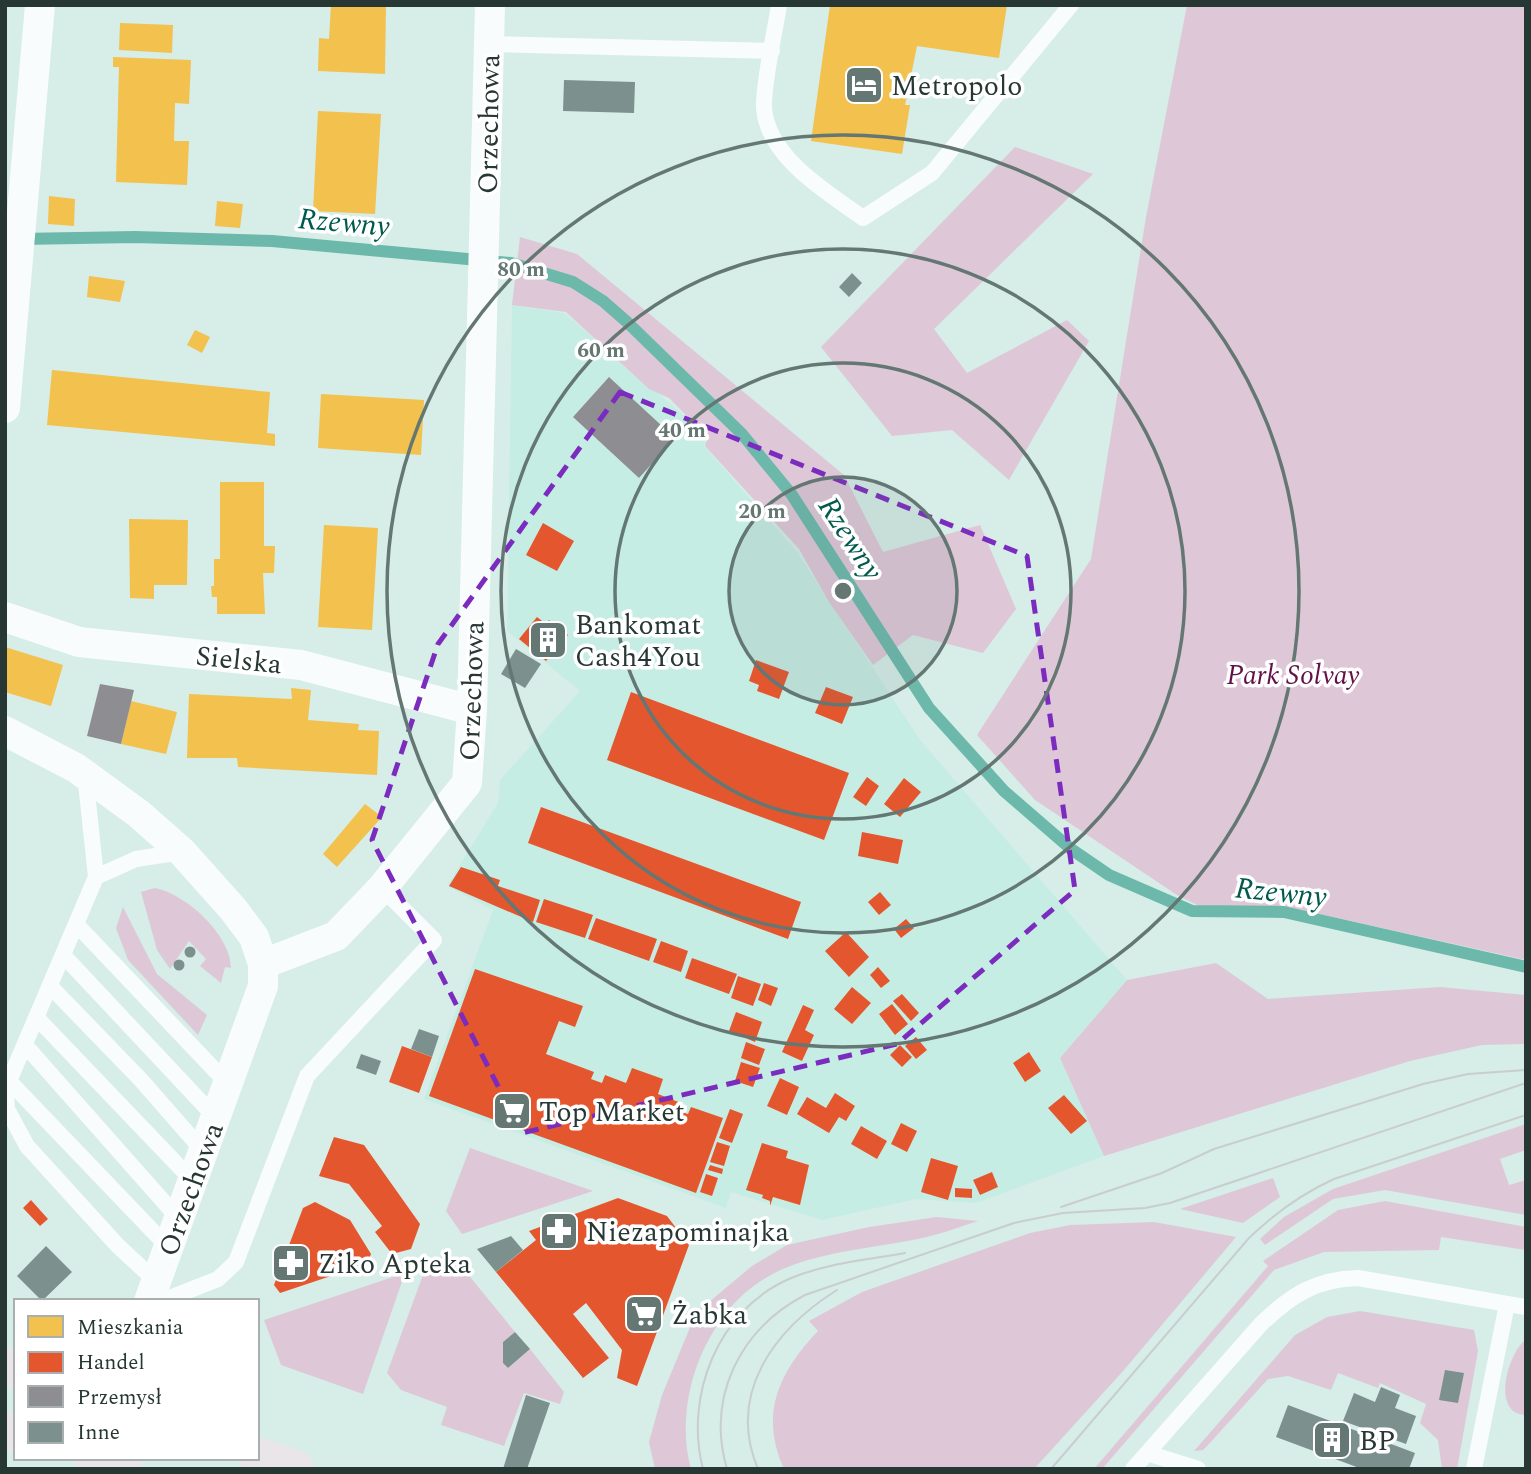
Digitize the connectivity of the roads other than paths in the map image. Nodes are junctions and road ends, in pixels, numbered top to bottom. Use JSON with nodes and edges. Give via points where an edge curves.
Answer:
{"nodes":[{"id":1,"x":40,"y":5,"type":"edge"},
{"id":2,"x":490,"y":5,"type":"edge"},
{"id":3,"x":779,"y":5,"type":"edge"},
{"id":4,"x":1071,"y":5,"type":"edge"},
{"id":5,"x":490,"y":44,"type":"junction"},
{"id":6,"x":772,"y":51,"type":"junction"},
{"id":7,"x":5,"y":408,"type":"edge"},
{"id":8,"x":5,"y":617,"type":"edge"},
{"id":9,"x":472,"y":710,"type":"junction"},
{"id":10,"x":5,"y":731,"type":"edge"},
{"id":11,"x":85,"y":774,"type":"junction"},
{"id":12,"x":183,"y":852,"type":"junction"},
{"id":13,"x":96,"y":877,"type":"junction"},
{"id":14,"x":382,"y":888,"type":"junction"},
{"id":15,"x":76,"y":925,"type":"junction"},
{"id":16,"x":64,"y":956,"type":"junction"},
{"id":17,"x":263,"y":964,"type":"junction"},
{"id":18,"x":50,"y":986,"type":"junction"},
{"id":19,"x":36,"y":1017,"type":"junction"},
{"id":20,"x":25,"y":1045,"type":"junction"},
{"id":21,"x":9,"y":1081,"type":"junction"},
{"id":22,"x":228,"y":1084,"type":"junction"},
{"id":23,"x":216,"y":1118,"type":"junction"},
{"id":24,"x":204,"y":1152,"type":"junction"},
{"id":25,"x":193,"y":1181,"type":"junction"},
{"id":26,"x":179,"y":1219,"type":"junction"},
{"id":27,"x":169,"y":1248,"type":"junction"},
{"id":28,"x":156,"y":1295,"type":"edge"},
{"id":29,"x":1507,"y":1304,"type":"junction"},
{"id":30,"x":1526,"y":1307,"type":"edge"},
{"id":31,"x":1147,"y":1453,"type":"junction"},
{"id":32,"x":259,"y":1456,"type":"edge"},
{"id":33,"x":98,"y":1460,"type":"edge"},
{"id":34,"x":124,"y":1469,"type":"edge"},
{"id":35,"x":295,"y":1469,"type":"edge"},
{"id":36,"x":1133,"y":1469,"type":"edge"},
{"id":37,"x":1198,"y":1469,"type":"edge"},
{"id":38,"x":1474,"y":1469,"type":"edge"}],
"edges":[{"from":1,"to":7,"type":"street"},
{"from":2,"to":5,"type":"street","name":"Orzechowa"},
{"from":3,"to":6,"type":"lane"},
{"from":4,"to":6,"type":"lane","via":[[932,173],[863,218],[810,179],[775,137],[764,108]]},
{"from":5,"to":6,"type":"lane"},
{"from":5,"to":9,"type":"street","name":"Orzechowa"},
{"from":8,"to":9,"type":"street","name":"Sielska","via":[[79,642],[300,665]]},
{"from":9,"to":14,"type":"street","name":"Orzechowa","via":[[467,783]]},
{"from":10,"to":11,"type":"street"},
{"from":11,"to":12,"type":"street"},
{"from":11,"to":13,"type":"lane"},
{"from":12,"to":13,"type":"lane","via":[[136,859]]},
{"from":12,"to":17,"type":"street","via":[[245,923]]},
{"from":13,"to":15,"type":"lane"},
{"from":14,"to":17,"type":"street","name":"Orzechowa","via":[[336,936]]},
{"from":14,"to":28,"type":"lane","via":[[434,940],[307,1076],[236,1262],[218,1279]]},
{"from":15,"to":16,"type":"lane"},
{"from":15,"to":22,"type":"lane"},
{"from":16,"to":18,"type":"lane"},
{"from":16,"to":23,"type":"lane"},
{"from":17,"to":22,"type":"street","name":"Orzechowa","via":[[263,986]]},
{"from":18,"to":19,"type":"lane"},
{"from":18,"to":24,"type":"lane"},
{"from":19,"to":20,"type":"lane"},
{"from":19,"to":25,"type":"lane"},
{"from":20,"to":21,"type":"lane"},
{"from":20,"to":26,"type":"lane"},
{"from":21,"to":27,"type":"lane"},
{"from":21,"to":28,"type":"lane","via":[[7,1109],[27,1146]]},
{"from":22,"to":23,"type":"street","name":"Orzechowa"},
{"from":23,"to":24,"type":"street","name":"Orzechowa"},
{"from":24,"to":25,"type":"street","name":"Orzechowa"},
{"from":25,"to":26,"type":"street","name":"Orzechowa"},
{"from":26,"to":27,"type":"street","name":"Orzechowa"},
{"from":27,"to":28,"type":"street","name":"Orzechowa"},
{"from":29,"to":30,"type":"lane"},
{"from":29,"to":31,"type":"lane","via":[[1358,1278],[1310,1286],[1281,1304],[1261,1324]]},
{"from":29,"to":38,"type":"lane"},
{"from":31,"to":36,"type":"lane"},
{"from":31,"to":37,"type":"lane"},
{"from":32,"to":35,"type":"main road"},
{"from":33,"to":34,"type":"main road"}]}
